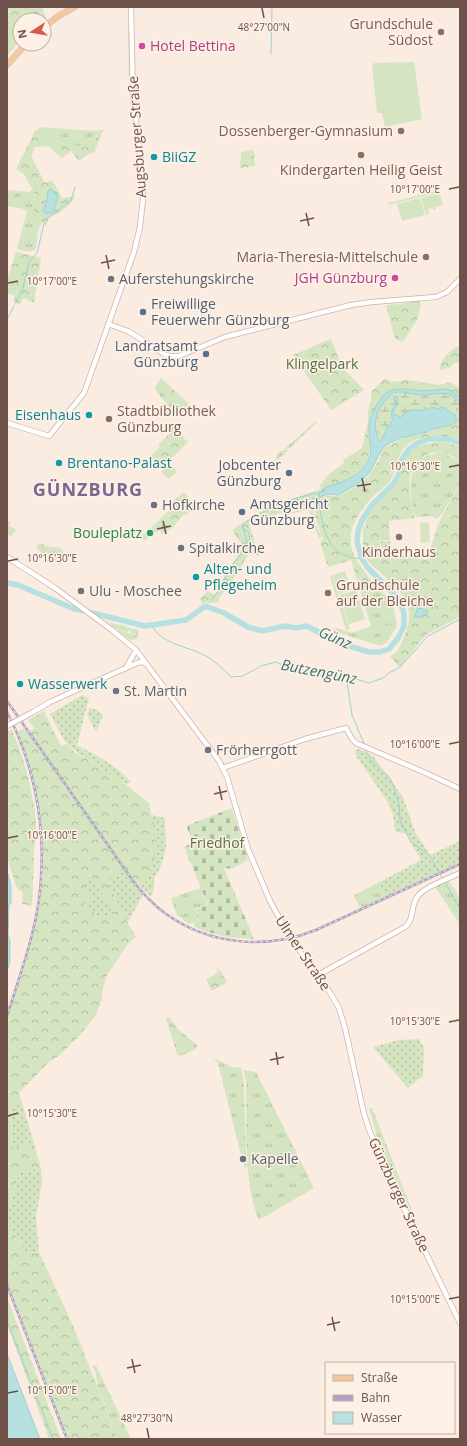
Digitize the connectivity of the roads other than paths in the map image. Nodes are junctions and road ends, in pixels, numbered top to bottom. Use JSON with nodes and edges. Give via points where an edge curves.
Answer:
{"nodes":[{"id":1,"x":75,"y":7,"type":"edge"},
{"id":2,"x":131,"y":7,"type":"edge"},
{"id":3,"x":52,"y":22,"type":"edge"},
{"id":4,"x":19,"y":52,"type":"edge"},
{"id":5,"x":7,"y":65,"type":"edge"},
{"id":6,"x":460,"y":279,"type":"edge"},
{"id":7,"x":108,"y":324,"type":"junction"},
{"id":8,"x":7,"y":423,"type":"edge"},
{"id":9,"x":7,"y":558,"type":"edge"},
{"id":10,"x":136,"y":650,"type":"junction"},
{"id":11,"x":148,"y":665,"type":"junction"},
{"id":12,"x":126,"y":668,"type":"junction"},
{"id":13,"x":7,"y":726,"type":"edge"},
{"id":14,"x":223,"y":768,"type":"junction"},
{"id":15,"x":460,"y":789,"type":"edge"},
{"id":16,"x":460,"y":873,"type":"edge"},
{"id":17,"x":318,"y":975,"type":"junction"},
{"id":18,"x":353,"y":1062,"type":"joint"},
{"id":19,"x":460,"y":1323,"type":"edge"}],
"edges":[{"from":1,"to":3,"type":"main road"},
{"from":2,"to":7,"type":"main road","name":"Augsburger Straße","via":[[133,99],[141,159],[143,203],[138,236]]},
{"from":4,"to":5,"type":"main road"},
{"from":6,"to":7,"type":"main road","via":[[442,295],[351,305],[224,337],[179,356],[165,354],[128,331]]},
{"from":7,"to":8,"type":"main road","name":"Augsburger Straße","via":[[82,397],[48,436]]},
{"from":9,"to":10,"type":"main road","name":"Ulmer Straße","via":[[58,590]]},
{"from":10,"to":11,"type":"main road","name":"Ulmer Straße"},
{"from":10,"to":12,"type":"main road"},
{"from":11,"to":12,"type":"main road","via":[[139,662]]},
{"from":11,"to":14,"type":"main road","name":"Ulmer Straße","via":[[214,752]]},
{"from":12,"to":13,"type":"main road","bridge":true,"via":[[50,702]]},
{"from":14,"to":15,"type":"main road","via":[[305,739],[346,728],[352,739],[368,748]]},
{"from":14,"to":17,"type":"main road","name":"Ulmer Straße","via":[[248,849],[263,887],[291,939]]},
{"from":16,"to":17,"type":"main road","via":[[418,895],[414,901],[411,920],[405,927]]},
{"from":17,"to":18,"type":"main road","name":"Ulmer Straße","via":[[338,1008]]},
{"from":18,"to":19,"type":"main road","name":"Günzburger Straße","via":[[364,1114],[375,1145]]}]}
